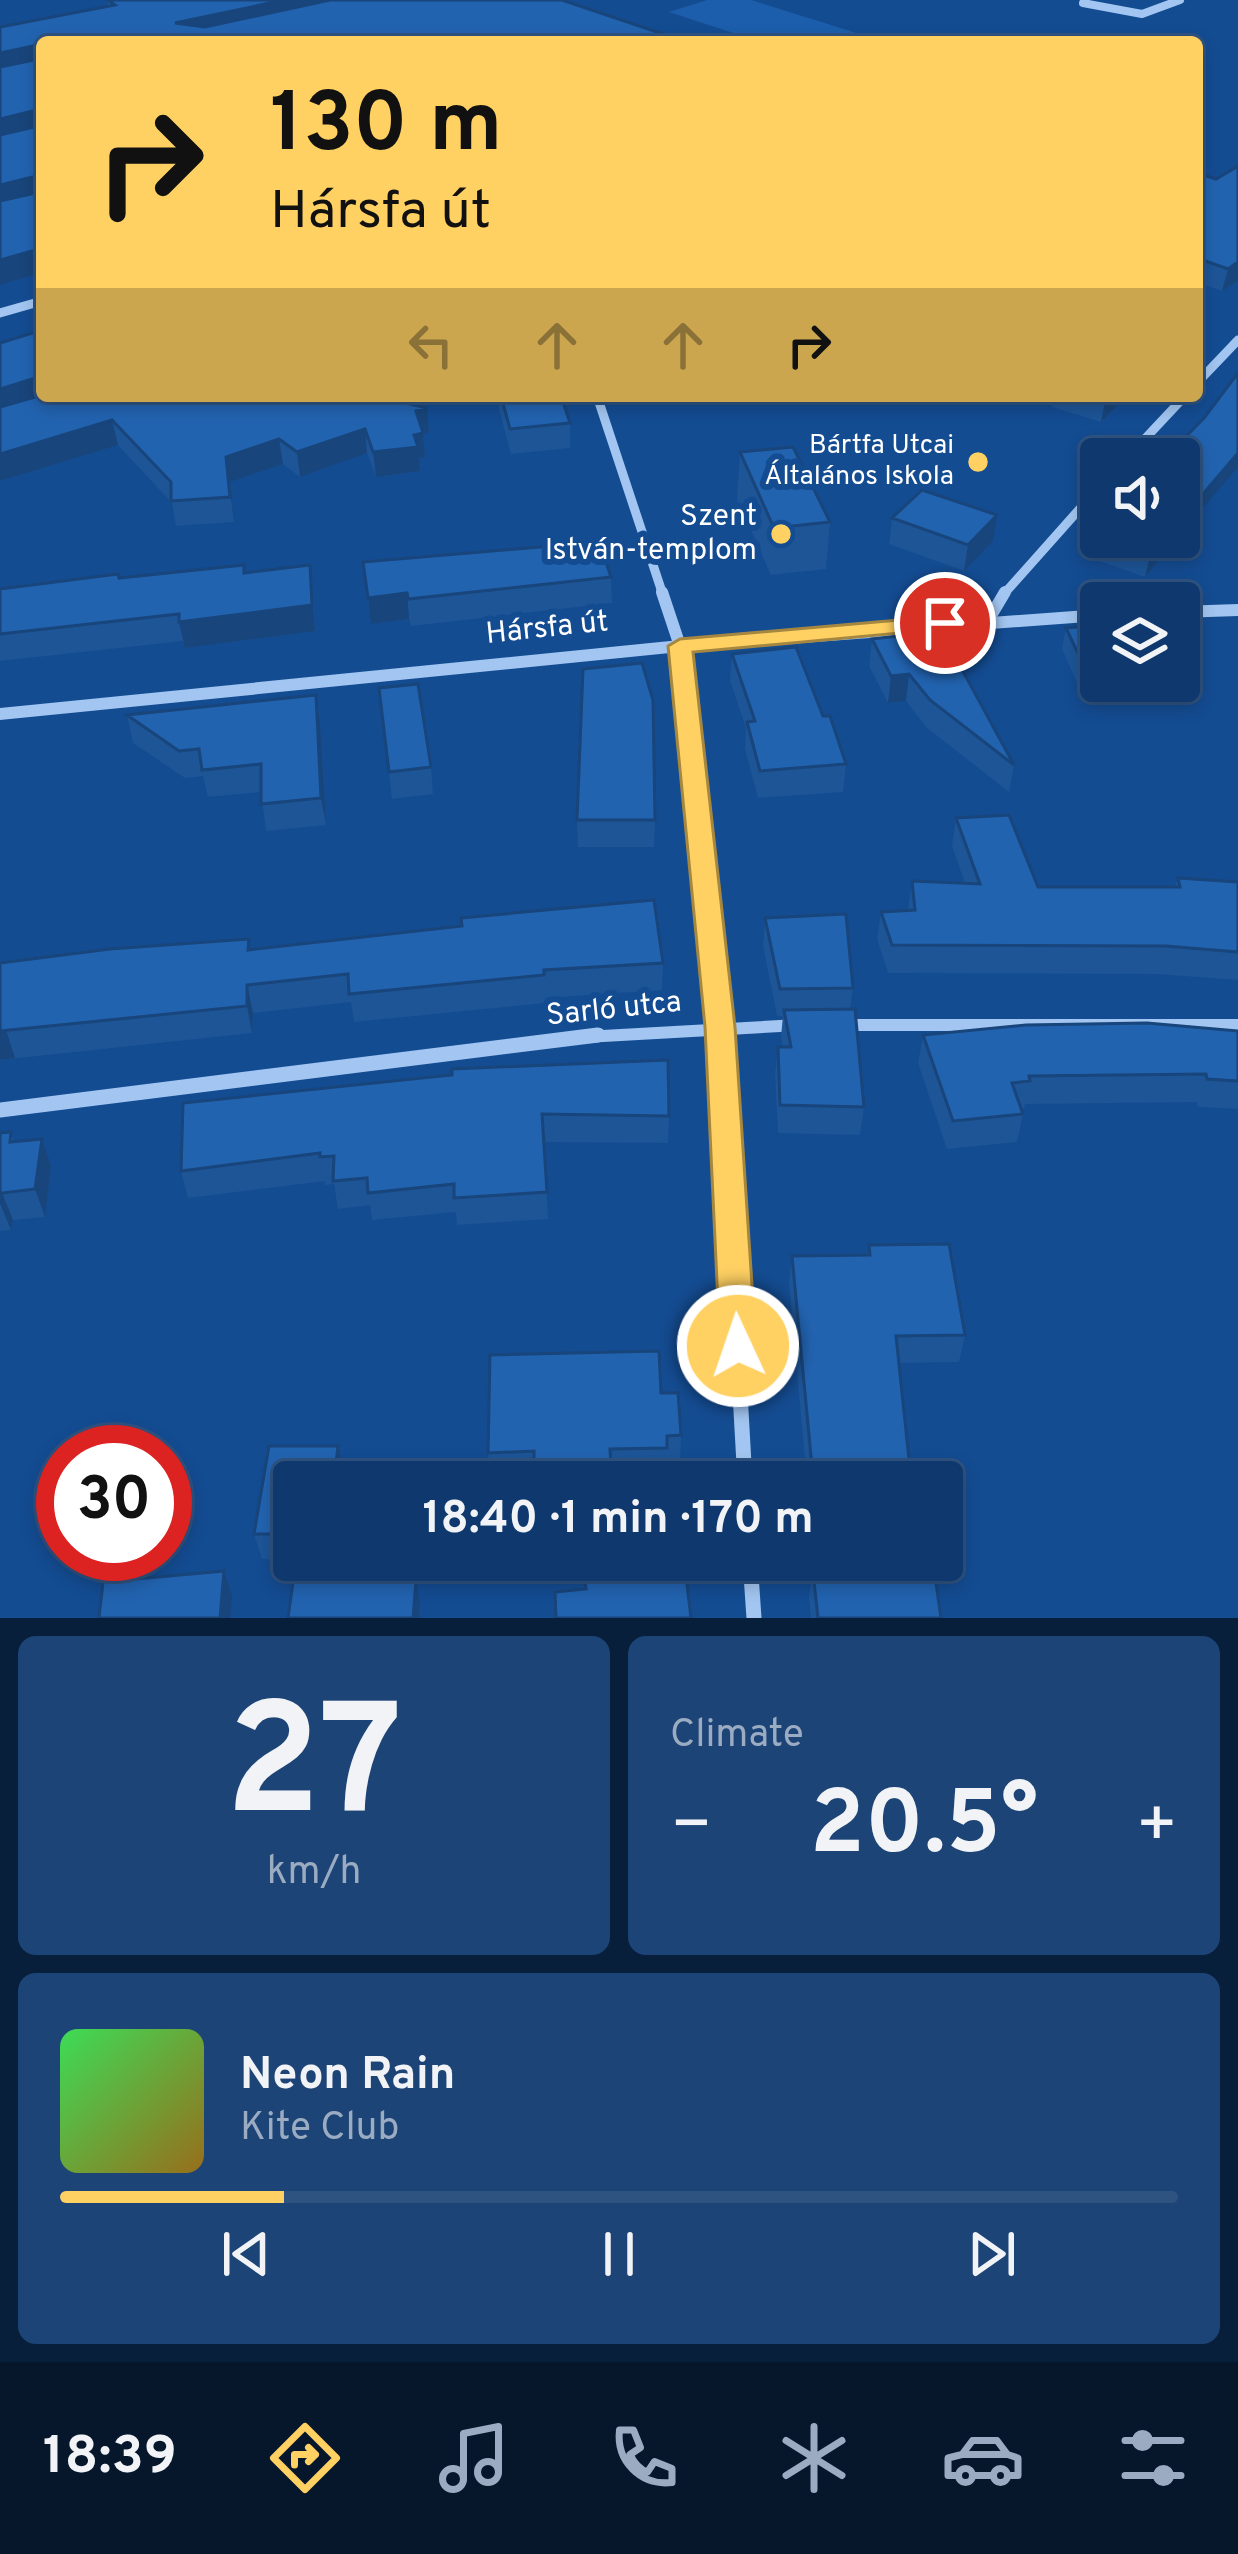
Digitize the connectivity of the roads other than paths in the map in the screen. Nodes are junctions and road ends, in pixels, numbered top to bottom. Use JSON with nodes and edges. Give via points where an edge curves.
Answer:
{"nodes":[{"id":1,"x":1180,"y":0,"type":"edge"},
{"id":2,"x":1082,"y":2,"type":"edge"},
{"id":3,"x":36,"y":303,"type":"edge"},
{"id":4,"x":0,"y":313,"type":"edge"},
{"id":5,"x":1238,"y":340,"type":"edge"},
{"id":6,"x":1203,"y":377,"type":"edge"},
{"id":7,"x":599,"y":402,"type":"edge"},
{"id":8,"x":1179,"y":402,"type":"edge"},
{"id":9,"x":1146,"y":438,"type":"edge"},
{"id":10,"x":1080,"y":508,"type":"edge"},
{"id":11,"x":1238,"y":610,"type":"edge"},
{"id":12,"x":1200,"y":611,"type":"edge"},
{"id":13,"x":1080,"y":616,"type":"edge"},
{"id":14,"x":989,"y":619,"type":"junction"},
{"id":15,"x":680,"y":646,"type":"junction"},
{"id":16,"x":0,"y":714,"type":"edge"},
{"id":17,"x":1238,"y":1025,"type":"edge"},
{"id":18,"x":720,"y":1027,"type":"junction"},
{"id":19,"x":0,"y":1110,"type":"edge"},
{"id":20,"x":744,"y":1461,"type":"edge"},
{"id":21,"x":751,"y":1581,"type":"edge"},
{"id":22,"x":754,"y":1618,"type":"edge"}],
"edges":[{"from":1,"to":2,"type":"street","via":[[1142,14]]},
{"from":3,"to":4,"type":"street"},
{"from":5,"to":6,"type":"street"},
{"from":7,"to":15,"type":"street"},
{"from":8,"to":9,"type":"street"},
{"from":10,"to":14,"type":"street","via":[[1011,582]]},
{"from":11,"to":12,"type":"street"},
{"from":13,"to":14,"type":"street","name":"Hársfa út"},
{"from":14,"to":15,"type":"street","name":"Hársfa út"},
{"from":15,"to":16,"type":"street","name":"Hársfa út"},
{"from":15,"to":18,"type":"street"},
{"from":17,"to":18,"type":"street","name":"Sarló utca"},
{"from":18,"to":19,"type":"street","name":"Sarló utca","via":[[389,1059]]},
{"from":18,"to":20,"type":"street"},
{"from":21,"to":22,"type":"street"}]}
